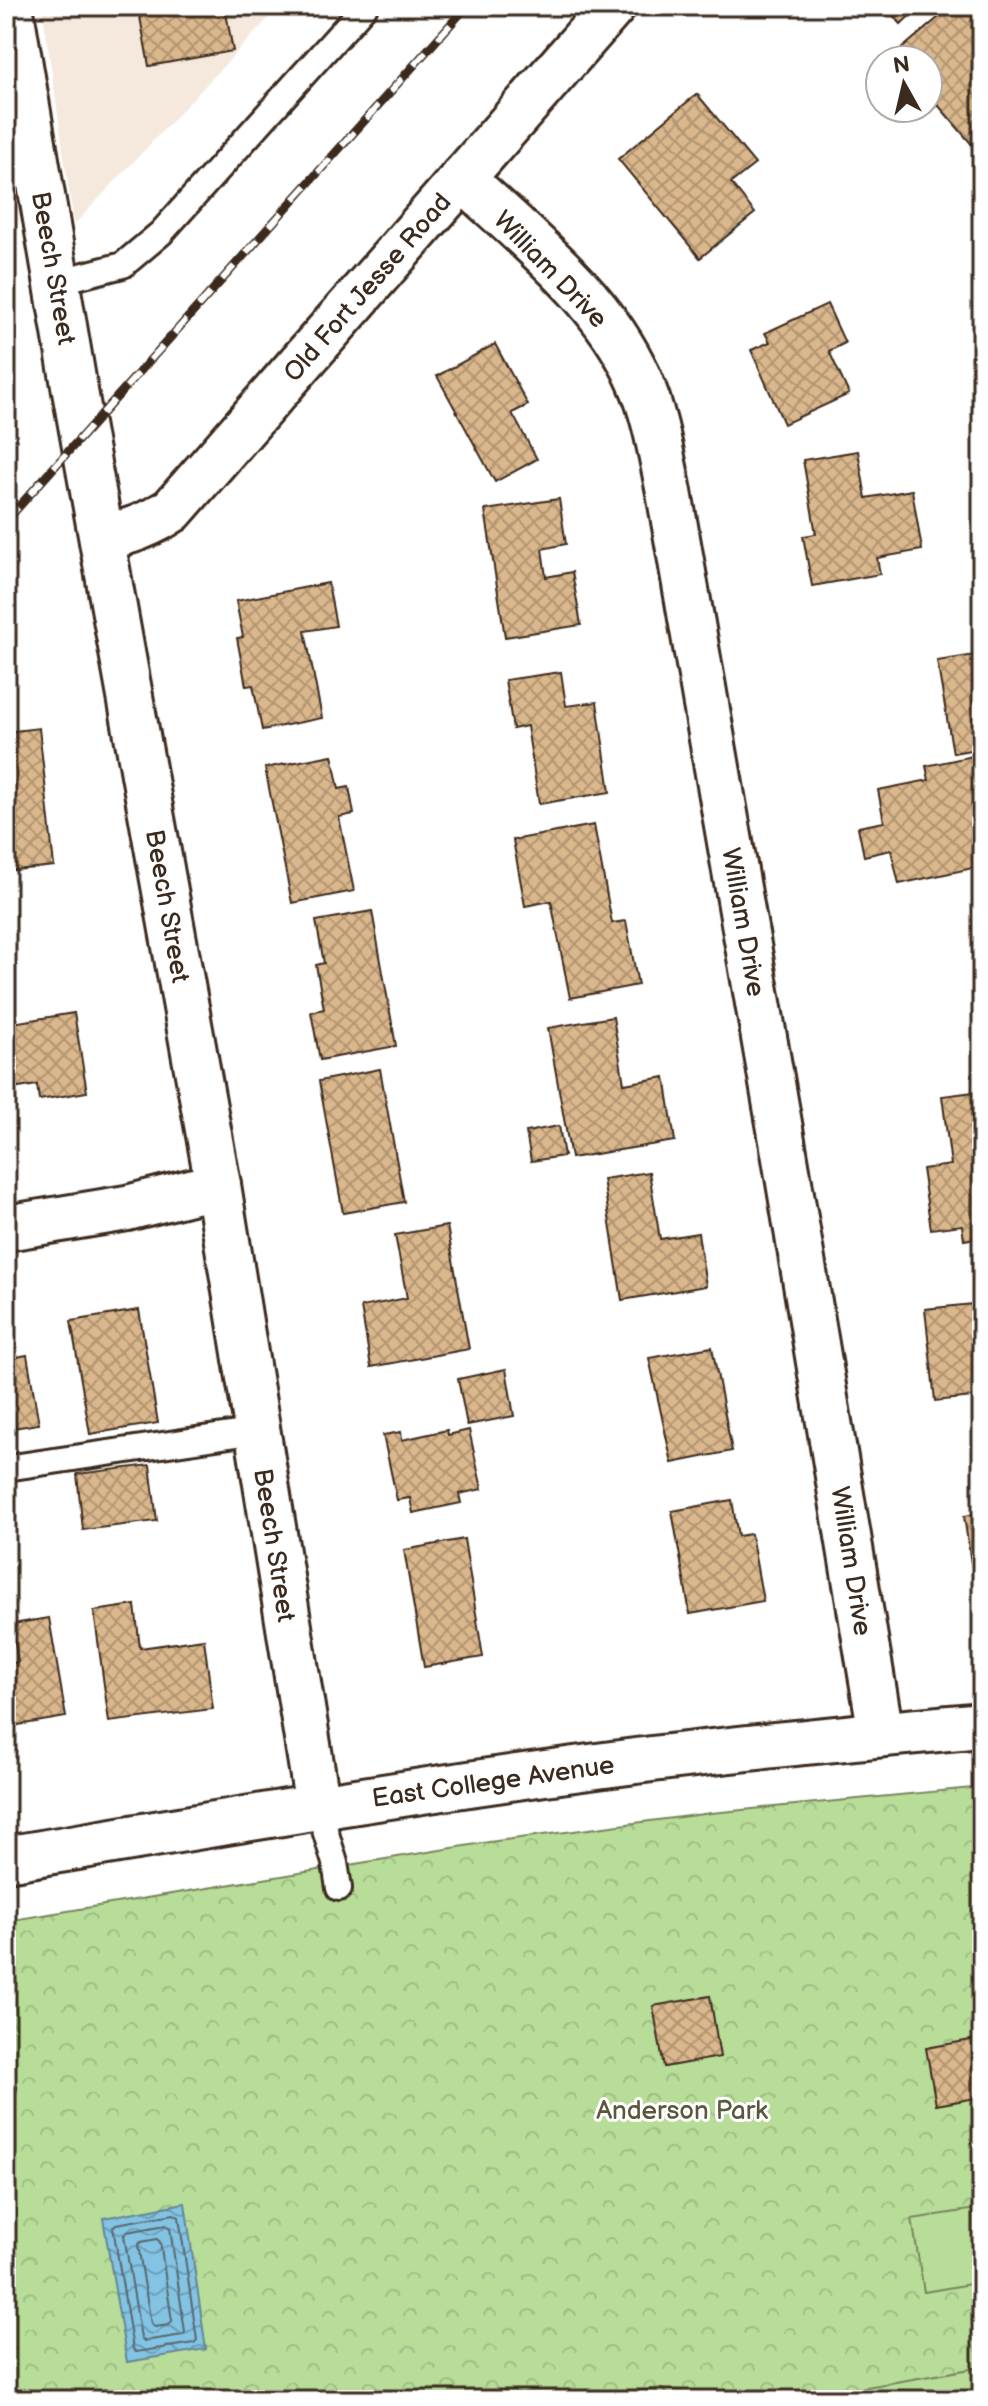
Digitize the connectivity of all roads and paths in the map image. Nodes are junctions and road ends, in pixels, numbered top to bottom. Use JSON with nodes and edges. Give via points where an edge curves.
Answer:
{"nodes":[{"id":1,"x":10,"y":6,"type":"edge"},
{"id":2,"x":365,"y":6,"type":"edge"},
{"id":3,"x":613,"y":6,"type":"edge"},
{"id":4,"x":462,"y":178,"type":"junction"},
{"id":5,"x":57,"y":282,"type":"junction"},
{"id":6,"x":102,"y":538,"type":"junction"},
{"id":7,"x":218,"y":1185,"type":"junction"},
{"id":8,"x":6,"y":1228,"type":"edge"},
{"id":9,"x":257,"y":1431,"type":"junction"},
{"id":10,"x":6,"y":1468,"type":"edge"},
{"id":11,"x":982,"y":1725,"type":"edge"},
{"id":12,"x":881,"y":1734,"type":"junction"},
{"id":13,"x":318,"y":1807,"type":"junction"},
{"id":14,"x":6,"y":1859,"type":"edge"},
{"id":15,"x":339,"y":1888,"type":"dead end"}],
"edges":[{"from":1,"to":5,"type":"street","name":"Beech Street"},
{"from":2,"to":5,"type":"lane","via":[[161,233],[123,265]]},
{"from":3,"to":4,"type":"street","name":"Old Fort Jesse Road"},
{"from":4,"to":6,"type":"street","name":"Old Fort Jesse Road","via":[[172,510],[153,523]]},
{"from":4,"to":12,"type":"street","name":"William Drive","via":[[594,308],[639,379],[651,412],[782,1136]]},
{"from":5,"to":6,"type":"street","name":"Beech Street"},
{"from":6,"to":7,"type":"street","name":"Beech Street"},
{"from":7,"to":8,"type":"street","via":[[127,1208]]},
{"from":7,"to":9,"type":"street","name":"Beech Street"},
{"from":9,"to":10,"type":"lane"},
{"from":9,"to":13,"type":"street","name":"Beech Street"},
{"from":11,"to":12,"type":"street","name":"East College Avenue"},
{"from":12,"to":13,"type":"street","name":"East College Avenue","via":[[600,1765]]},
{"from":13,"to":14,"type":"street","name":"East College Avenue"},
{"from":13,"to":15,"type":"lane"}]}
